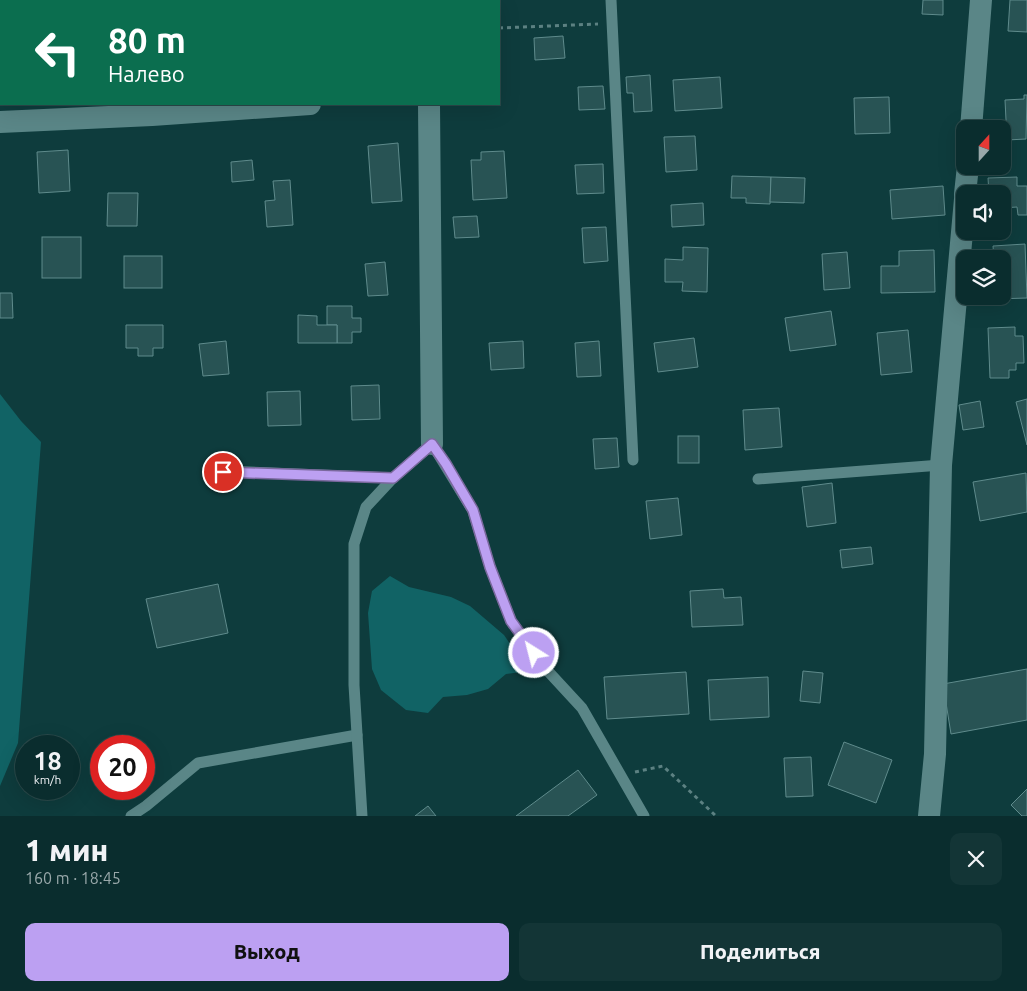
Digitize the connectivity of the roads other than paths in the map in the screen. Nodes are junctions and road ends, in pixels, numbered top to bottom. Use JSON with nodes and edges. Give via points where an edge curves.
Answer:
{"nodes":[{"id":1,"x":611,"y":0,"type":"edge"},
{"id":2,"x":981,"y":0,"type":"edge"},
{"id":3,"x":296,"y":105,"type":"edge"},
{"id":4,"x":429,"y":105,"type":"edge"},
{"id":5,"x":972,"y":120,"type":"edge"},
{"id":6,"x":0,"y":122,"type":"edge"},
{"id":7,"x":961,"y":240,"type":"edge"},
{"id":8,"x":432,"y":444,"type":"junction"},
{"id":9,"x":633,"y":460,"type":"dead end"},
{"id":10,"x":941,"y":465,"type":"junction"},
{"id":11,"x":223,"y":472,"type":"dead end"},
{"id":12,"x":393,"y":478,"type":"junction"},
{"id":13,"x":758,"y":479,"type":"dead end"},
{"id":14,"x":357,"y":734,"type":"junction"},
{"id":15,"x":131,"y":816,"type":"edge"},
{"id":16,"x":362,"y":816,"type":"edge"},
{"id":17,"x":644,"y":816,"type":"edge"},
{"id":18,"x":929,"y":816,"type":"edge"}],
"edges":[{"from":1,"to":9,"type":"lane"},
{"from":2,"to":5,"type":"street"},
{"from":3,"to":6,"type":"street"},
{"from":4,"to":8,"type":"street"},
{"from":7,"to":10,"type":"street"},
{"from":8,"to":12,"type":"lane"},
{"from":8,"to":17,"type":"lane","via":[[473,510],[511,621],[546,669],[582,708]]},
{"from":10,"to":13,"type":"lane"},
{"from":10,"to":18,"type":"street","via":[[935,754]]},
{"from":11,"to":12,"type":"lane"},
{"from":12,"to":14,"type":"lane","via":[[366,507],[354,544]]},
{"from":14,"to":15,"type":"lane","via":[[198,763]]},
{"from":14,"to":16,"type":"lane"}]}
